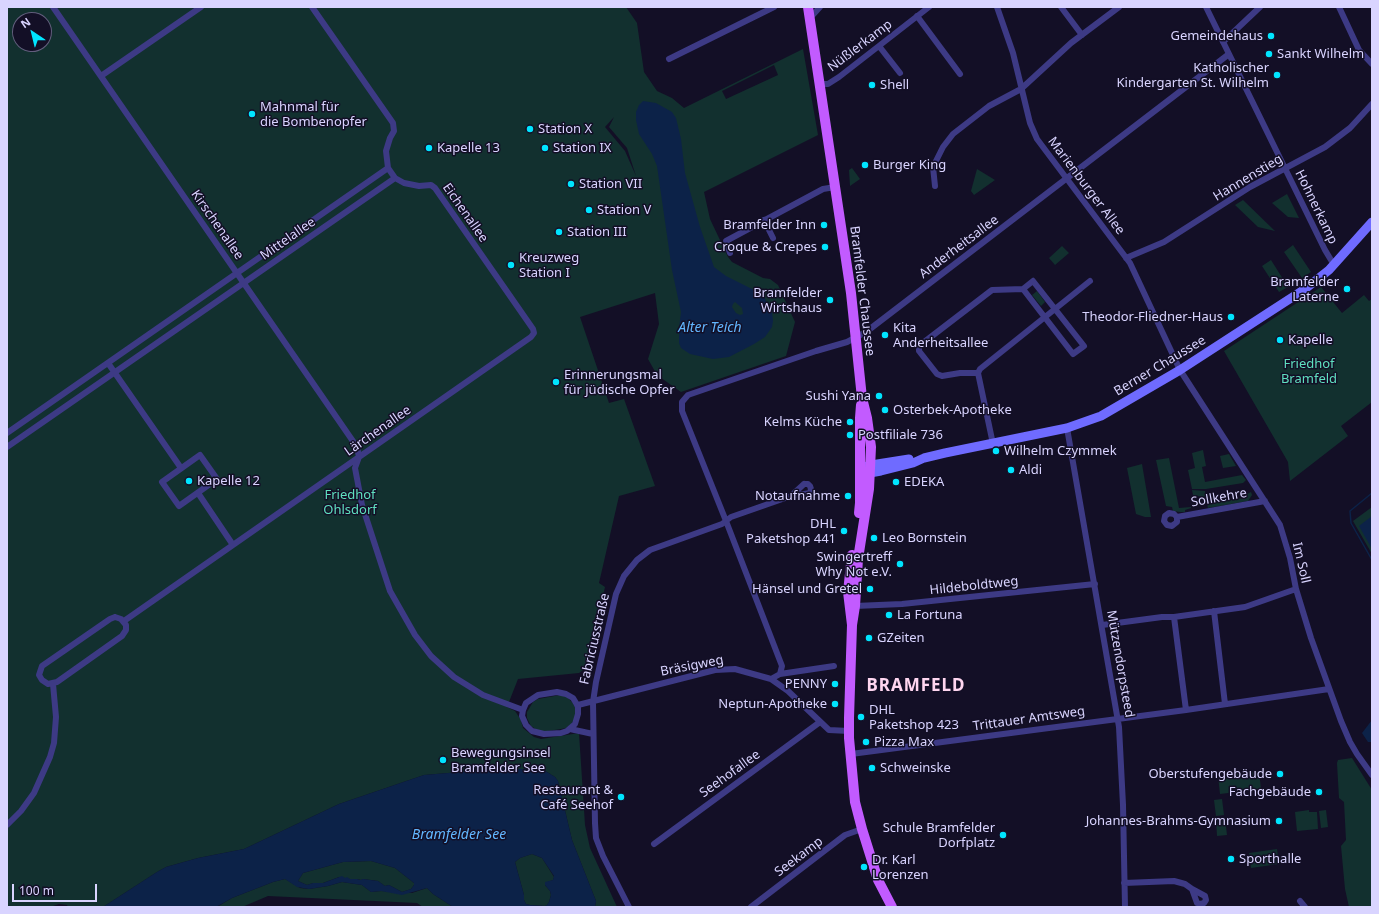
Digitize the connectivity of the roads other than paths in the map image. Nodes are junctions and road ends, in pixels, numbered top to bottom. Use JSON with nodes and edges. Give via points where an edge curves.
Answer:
{"nodes":[{"id":1,"x":53,"y":7,"type":"edge"},
{"id":2,"x":201,"y":7,"type":"edge"},
{"id":3,"x":312,"y":7,"type":"edge"},
{"id":4,"x":774,"y":7,"type":"edge"},
{"id":5,"x":808,"y":7,"type":"edge"},
{"id":6,"x":820,"y":7,"type":"edge"},
{"id":7,"x":929,"y":7,"type":"edge"},
{"id":8,"x":997,"y":7,"type":"edge"},
{"id":9,"x":1061,"y":7,"type":"edge"},
{"id":10,"x":1119,"y":7,"type":"edge"},
{"id":11,"x":1206,"y":7,"type":"edge"},
{"id":12,"x":1260,"y":7,"type":"edge"},
{"id":13,"x":1339,"y":7,"type":"edge"},
{"id":14,"x":917,"y":16,"type":"junction"},
{"id":15,"x":810,"y":18,"type":"junction"},
{"id":16,"x":1082,"y":34,"type":"junction"},
{"id":17,"x":1223,"y":42,"type":"junction"},
{"id":18,"x":879,"y":46,"type":"junction"},
{"id":19,"x":1229,"y":54,"type":"junction"},
{"id":20,"x":669,"y":59,"type":"dead end"},
{"id":21,"x":1372,"y":64,"type":"edge"},
{"id":22,"x":900,"y":73,"type":"dead end"},
{"id":23,"x":960,"y":74,"type":"dead end"},
{"id":24,"x":101,"y":76,"type":"junction"},
{"id":25,"x":820,"y":84,"type":"junction"},
{"id":26,"x":1022,"y":89,"type":"junction"},
{"id":27,"x":1372,"y":104,"type":"edge"},
{"id":28,"x":388,"y":168,"type":"junction"},
{"id":29,"x":1285,"y":168,"type":"junction"},
{"id":30,"x":395,"y":178,"type":"junction"},
{"id":31,"x":1066,"y":179,"type":"junction"},
{"id":32,"x":934,"y":186,"type":"dead end"},
{"id":33,"x":835,"y":187,"type":"junction"},
{"id":34,"x":764,"y":220,"type":"junction"},
{"id":35,"x":1372,"y":222,"type":"edge"},
{"id":36,"x":773,"y":238,"type":"dead end"},
{"id":37,"x":730,"y":253,"type":"dead end"},
{"id":38,"x":1126,"y":258,"type":"junction"},
{"id":39,"x":1334,"y":265,"type":"junction"},
{"id":40,"x":237,"y":273,"type":"junction"},
{"id":41,"x":1090,"y":281,"type":"dead end"},
{"id":42,"x":244,"y":283,"type":"junction"},
{"id":43,"x":1023,"y":289,"type":"junction"},
{"id":44,"x":1055,"y":309,"type":"junction"},
{"id":45,"x":1045,"y":317,"type":"junction"},
{"id":46,"x":534,"y":333,"type":"joint"},
{"id":47,"x":856,"y":338,"type":"junction"},
{"id":48,"x":108,"y":363,"type":"junction"},
{"id":49,"x":1180,"y":370,"type":"junction"},
{"id":50,"x":114,"y":373,"type":"junction"},
{"id":51,"x":978,"y":373,"type":"junction"},
{"id":52,"x":862,"y":398,"type":"junction"},
{"id":53,"x":1067,"y":428,"type":"junction"},
{"id":54,"x":7,"y":433,"type":"edge"},
{"id":55,"x":993,"y":444,"type":"junction"},
{"id":56,"x":7,"y":447,"type":"edge"},
{"id":57,"x":360,"y":457,"type":"junction"},
{"id":58,"x":180,"y":468,"type":"junction"},
{"id":59,"x":861,"y":468,"type":"junction"},
{"id":60,"x":870,"y":469,"type":"junction"},
{"id":61,"x":198,"y":493,"type":"junction"},
{"id":62,"x":791,"y":496,"type":"dead end"},
{"id":63,"x":1265,"y":501,"type":"junction"},
{"id":64,"x":1177,"y":517,"type":"dead end"},
{"id":65,"x":726,"y":521,"type":"junction"},
{"id":66,"x":233,"y":545,"type":"junction"},
{"id":67,"x":1095,"y":584,"type":"junction"},
{"id":68,"x":1296,"y":589,"type":"junction"},
{"id":69,"x":855,"y":606,"type":"junction"},
{"id":70,"x":1214,"y":611,"type":"junction"},
{"id":71,"x":1174,"y":616,"type":"junction"},
{"id":72,"x":124,"y":622,"type":"junction"},
{"id":73,"x":852,"y":625,"type":"junction"},
{"id":74,"x":1102,"y":625,"type":"junction"},
{"id":75,"x":834,"y":666,"type":"dead end"},
{"id":76,"x":780,"y":674,"type":"junction"},
{"id":77,"x":771,"y":679,"type":"junction"},
{"id":78,"x":53,"y":684,"type":"junction"},
{"id":79,"x":1329,"y":690,"type":"junction"},
{"id":80,"x":593,"y":702,"type":"junction"},
{"id":81,"x":1225,"y":704,"type":"junction"},
{"id":82,"x":578,"y":705,"type":"junction"},
{"id":83,"x":523,"y":710,"type":"junction"},
{"id":84,"x":1186,"y":710,"type":"junction"},
{"id":85,"x":1118,"y":718,"type":"junction"},
{"id":86,"x":820,"y":722,"type":"junction"},
{"id":87,"x":570,"y":729,"type":"junction"},
{"id":88,"x":849,"y":731,"type":"junction"},
{"id":89,"x":593,"y":734,"type":"junction"},
{"id":90,"x":850,"y":754,"type":"junction"},
{"id":91,"x":1372,"y":774,"type":"edge"},
{"id":92,"x":7,"y":825,"type":"edge"},
{"id":93,"x":862,"y":829,"type":"junction"},
{"id":94,"x":654,"y":844,"type":"dead end"},
{"id":95,"x":1124,"y":883,"type":"junction"},
{"id":96,"x":1192,"y":889,"type":"dead end"},
{"id":97,"x":1300,"y":901,"type":"dead end"},
{"id":98,"x":629,"y":907,"type":"edge"},
{"id":99,"x":751,"y":907,"type":"edge"},
{"id":100,"x":892,"y":907,"type":"edge"},
{"id":101,"x":1125,"y":907,"type":"edge"},
{"id":102,"x":1306,"y":907,"type":"edge"}],
"edges":[{"from":1,"to":24,"type":"street","name":"Kirschenallee"},
{"from":2,"to":24,"type":"street"},
{"from":3,"to":28,"type":"street","via":[[393,124],[394,132],[386,151]]},
{"from":4,"to":20,"type":"street"},
{"from":5,"to":15,"type":"main road","name":"Bramfelder Chaussee"},
{"from":6,"to":15,"type":"street"},
{"from":7,"to":14,"type":"street","name":"Nüßlerkamp"},
{"from":8,"to":26,"type":"street","name":"Marienburger Allee","via":[[1013,52]]},
{"from":9,"to":16,"type":"street"},
{"from":10,"to":16,"type":"street"},
{"from":11,"to":17,"type":"street","name":"Hohnerkamp"},
{"from":12,"to":17,"type":"street"},
{"from":13,"to":21,"type":"street","via":[[1359,50]]},
{"from":14,"to":18,"type":"street","name":"Nüßlerkamp"},
{"from":14,"to":23,"type":"street"},
{"from":15,"to":25,"type":"main road","name":"Bramfelder Chaussee"},
{"from":16,"to":26,"type":"street"},
{"from":17,"to":19,"type":"street","name":"Hohnerkamp"},
{"from":18,"to":22,"type":"street"},
{"from":18,"to":25,"type":"street","name":"Nüßlerkamp","via":[[839,77],[828,84]]},
{"from":19,"to":29,"type":"street","name":"Hohnerkamp"},
{"from":19,"to":31,"type":"street","name":"Anderheitsallee"},
{"from":24,"to":40,"type":"street","name":"Kirschenallee"},
{"from":25,"to":33,"type":"main road","name":"Bramfelder Chaussee"},
{"from":26,"to":31,"type":"street","name":"Marienburger Allee","via":[[1033,131]]},
{"from":26,"to":32,"type":"street","via":[[989,106],[950,138],[933,167]]},
{"from":27,"to":29,"type":"street","name":"Hannenstieg","via":[[1350,128],[1325,146]]},
{"from":28,"to":30,"type":"street"},
{"from":28,"to":40,"type":"street","name":"Mittelallee"},
{"from":29,"to":38,"type":"street","name":"Hannenstieg","via":[[1250,187],[1164,242]]},
{"from":29,"to":39,"type":"street","name":"Hohnerkamp"},
{"from":30,"to":42,"type":"street","name":"Mittelallee"},
{"from":30,"to":46,"type":"street","name":"Eichenallee","via":[[408,184],[431,185],[435,188]]},
{"from":31,"to":38,"type":"street","name":"Marienburger Allee"},
{"from":31,"to":47,"type":"street","name":"Anderheitsallee"},
{"from":33,"to":34,"type":"street","via":[[823,189]]},
{"from":33,"to":47,"type":"main road","name":"Bramfelder Chaussee"},
{"from":34,"to":36,"type":"street"},
{"from":34,"to":37,"type":"street","via":[[726,241]]},
{"from":35,"to":39,"type":"street","name":"Berner Chaussee"},
{"from":38,"to":49,"type":"street","name":"Marienburger Allee","via":[[1139,280]]},
{"from":39,"to":49,"type":"street","name":"Berner Chaussee","via":[[1305,289]]},
{"from":40,"to":42,"type":"street","name":"Kirschenallee"},
{"from":40,"to":48,"type":"street","name":"Mittelallee"},
{"from":41,"to":44,"type":"street"},
{"from":42,"to":50,"type":"street","name":"Mittelallee"},
{"from":42,"to":57,"type":"street","name":"Kirschenallee","via":[[357,446]]},
{"from":43,"to":44,"type":"street","via":[[1033,281]]},
{"from":43,"to":45,"type":"street"},
{"from":43,"to":51,"type":"street","via":[[992,290],[919,346],[919,351],[937,374],[942,376],[965,372]]},
{"from":44,"to":45,"type":"street"},
{"from":44,"to":45,"type":"street","via":[[1084,346],[1073,354]]},
{"from":45,"to":51,"type":"street","via":[[980,368]]},
{"from":46,"to":57,"type":"street","name":"Lärchenallee"},
{"from":47,"to":52,"type":"main road","name":"Bramfelder Chaussee"},
{"from":47,"to":65,"type":"street","name":"Anderheitsallee","via":[[688,395],[682,402],[682,411]]},
{"from":48,"to":50,"type":"street"},
{"from":48,"to":54,"type":"street","name":"Mittelallee"},
{"from":49,"to":53,"type":"street","name":"Berner Chaussee","via":[[1101,416]]},
{"from":49,"to":63,"type":"street","name":"Im Soll"},
{"from":50,"to":56,"type":"street","name":"Mittelallee"},
{"from":50,"to":58,"type":"street"},
{"from":51,"to":55,"type":"street"},
{"from":52,"to":59,"type":"main road","name":"Bramfelder Chaussee"},
{"from":52,"to":60,"type":"main road","name":"Bramfelder Chaussee","via":[[871,447]]},
{"from":53,"to":55,"type":"street","name":"Berner Chaussee"},
{"from":53,"to":67,"type":"street","name":"Mützendorpsteed"},
{"from":55,"to":60,"type":"street","name":"Berner Chaussee","via":[[924,458],[913,463]]},
{"from":57,"to":66,"type":"street","name":"Lärchenallee"},
{"from":57,"to":83,"type":"street","via":[[355,468],[362,505],[390,591],[415,635],[431,656],[454,677],[483,695]]},
{"from":58,"to":61,"type":"street","via":[[162,482],[174,500],[179,506]]},
{"from":58,"to":61,"type":"street","via":[[200,455],[211,470],[217,479]]},
{"from":59,"to":60,"type":"street"},
{"from":59,"to":73,"type":"main road","name":"Bramfelder Chaussee","via":[[860,503],[848,586]]},
{"from":60,"to":69,"type":"main road","name":"Bramfelder Chaussee","via":[[858,559]]},
{"from":61,"to":66,"type":"street"},
{"from":62,"to":65,"type":"street","name":"Fabriciusstraße","via":[[730,517]]},
{"from":63,"to":64,"type":"street","name":"Sollkehre"},
{"from":63,"to":68,"type":"street","name":"Im Soll","via":[[1283,533]]},
{"from":65,"to":76,"type":"street","via":[[782,666]]},
{"from":65,"to":80,"type":"street","name":"Fabriciusstraße","via":[[650,550],[637,560],[624,576],[609,620]]},
{"from":66,"to":72,"type":"street","name":"Lärchenallee"},
{"from":67,"to":69,"type":"street","name":"Hildeboldtweg","via":[[902,604]]},
{"from":67,"to":74,"type":"street","name":"Mützendorpsteed"},
{"from":68,"to":70,"type":"street","via":[[1245,607]]},
{"from":68,"to":79,"type":"street","name":"Im Soll"},
{"from":69,"to":73,"type":"main road","name":"Bramfelder Chaussee"},
{"from":70,"to":71,"type":"street"},
{"from":70,"to":81,"type":"street"},
{"from":71,"to":74,"type":"street"},
{"from":71,"to":84,"type":"street"},
{"from":72,"to":78,"type":"street","via":[[126,630],[122,636]]},
{"from":72,"to":78,"type":"street","via":[[118,618],[110,619],[42,666],[40,678],[46,683]]},
{"from":73,"to":88,"type":"main road","name":"Bramfelder Chaussee"},
{"from":74,"to":85,"type":"street","name":"Mützendorpsteed"},
{"from":75,"to":76,"type":"street"},
{"from":76,"to":77,"type":"street"},
{"from":77,"to":80,"type":"street","name":"Bräsigweg","via":[[735,669],[715,670]]},
{"from":77,"to":86,"type":"street","name":"Bräsigweg","via":[[788,691]]},
{"from":78,"to":92,"type":"street","via":[[56,717],[50,757],[34,793]]},
{"from":79,"to":81,"type":"street","name":"Trittauer Amtsweg"},
{"from":79,"to":91,"type":"street","name":"Im Soll","via":[[1356,754]]},
{"from":80,"to":82,"type":"street","name":"Bräsigweg"},
{"from":80,"to":89,"type":"street","name":"Fabriciusstraße"},
{"from":81,"to":84,"type":"street","name":"Trittauer Amtsweg"},
{"from":82,"to":83,"type":"street","via":[[570,696],[557,692],[535,696],[526,703]]},
{"from":82,"to":87,"type":"street","via":[[578,719]]},
{"from":83,"to":87,"type":"street","via":[[522,716],[526,725],[534,732],[554,734]]},
{"from":84,"to":85,"type":"street","name":"Trittauer Amtsweg"},
{"from":85,"to":90,"type":"street","name":"Trittauer Amtsweg"},
{"from":85,"to":95,"type":"street","name":"Mützendorpsteed"},
{"from":86,"to":88,"type":"street","name":"Bräsigweg","via":[[830,730]]},
{"from":86,"to":94,"type":"street","name":"Seehofallee"},
{"from":87,"to":89,"type":"street"},
{"from":88,"to":90,"type":"main road","name":"Bramfelder Chaussee"},
{"from":89,"to":98,"type":"street","name":"Fabriciusstraße","via":[[596,838]]},
{"from":90,"to":93,"type":"main road","name":"Bramfelder Chaussee"},
{"from":93,"to":99,"type":"street","name":"Seekamp","via":[[845,836]]},
{"from":93,"to":100,"type":"main road","name":"Bramfelder Chaussee","via":[[878,880]]},
{"from":95,"to":96,"type":"street","via":[[1174,881]]},
{"from":95,"to":101,"type":"street","name":"Mützendorpsteed"},
{"from":97,"to":102,"type":"street"}]}
